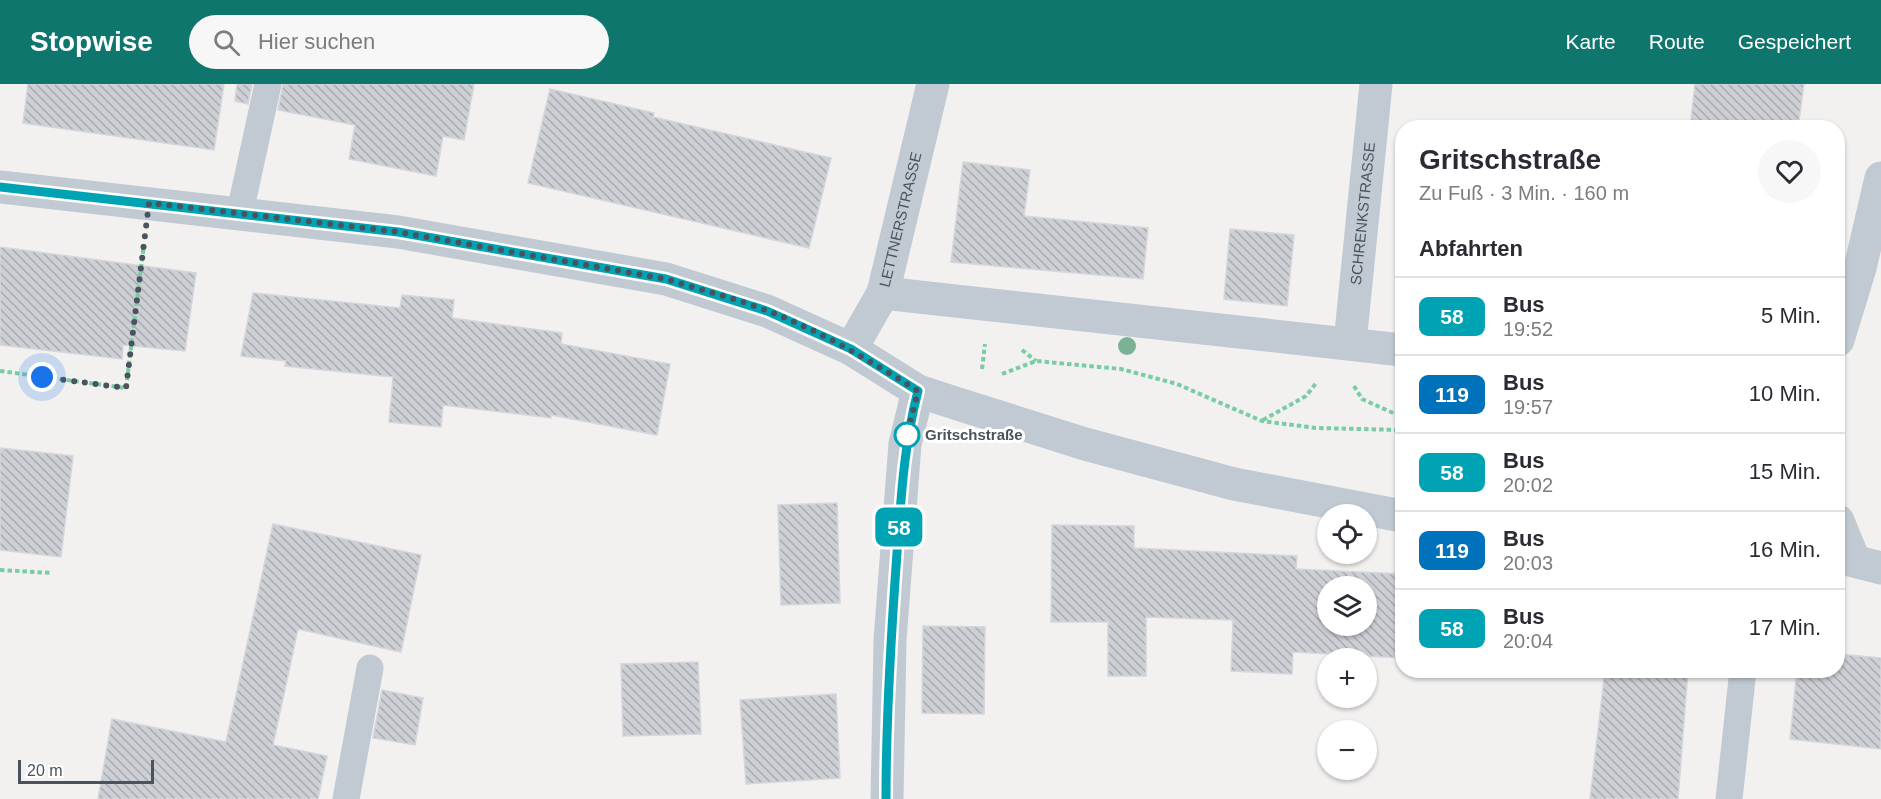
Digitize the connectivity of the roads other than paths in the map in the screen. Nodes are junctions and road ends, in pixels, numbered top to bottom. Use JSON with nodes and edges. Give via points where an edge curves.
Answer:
{"nodes":[{"id":1,"x":268,"y":84,"type":"edge"},
{"id":2,"x":933,"y":84,"type":"edge"},
{"id":3,"x":1376,"y":84,"type":"edge"},
{"id":4,"x":1881,"y":178,"type":"edge"},
{"id":5,"x":0,"y":187,"type":"edge"},
{"id":6,"x":240,"y":212,"type":"junction"},
{"id":7,"x":883,"y":293,"type":"junction"},
{"id":8,"x":1845,"y":317,"type":"edge"},
{"id":9,"x":1343,"y":342,"type":"junction"},
{"id":10,"x":851,"y":349,"type":"junction"},
{"id":11,"x":1395,"y":349,"type":"edge"},
{"id":12,"x":918,"y":391,"type":"junction"},
{"id":13,"x":1395,"y":515,"type":"edge"},
{"id":14,"x":1845,"y":536,"type":"edge"},
{"id":15,"x":1857,"y":562,"type":"edge"},
{"id":16,"x":370,"y":668,"type":"dead end"},
{"id":17,"x":1742,"y":678,"type":"edge"},
{"id":18,"x":346,"y":799,"type":"edge"},
{"id":19,"x":886,"y":799,"type":"edge"},
{"id":20,"x":1729,"y":799,"type":"edge"}],
"edges":[{"from":1,"to":6,"type":"lane"},
{"from":2,"to":7,"type":"street","name":"LETTNERSTRASSE"},
{"from":3,"to":9,"type":"street","name":"SCHRENKSTRASSE"},
{"from":4,"to":8,"type":"street"},
{"from":5,"to":6,"type":"street"},
{"from":6,"to":10,"type":"street","via":[[398,232],[666,279],[767,311]]},
{"from":7,"to":9,"type":"street"},
{"from":7,"to":10,"type":"street","name":"LETTNERSTRASSE"},
{"from":9,"to":11,"type":"street"},
{"from":10,"to":12,"type":"street"},
{"from":12,"to":13,"type":"street","via":[[1085,444],[1224,482]]},
{"from":12,"to":19,"type":"street","via":[[905,456],[890,640]]},
{"from":14,"to":15,"type":"street"},
{"from":16,"to":18,"type":"lane"},
{"from":17,"to":20,"type":"lane"}]}
